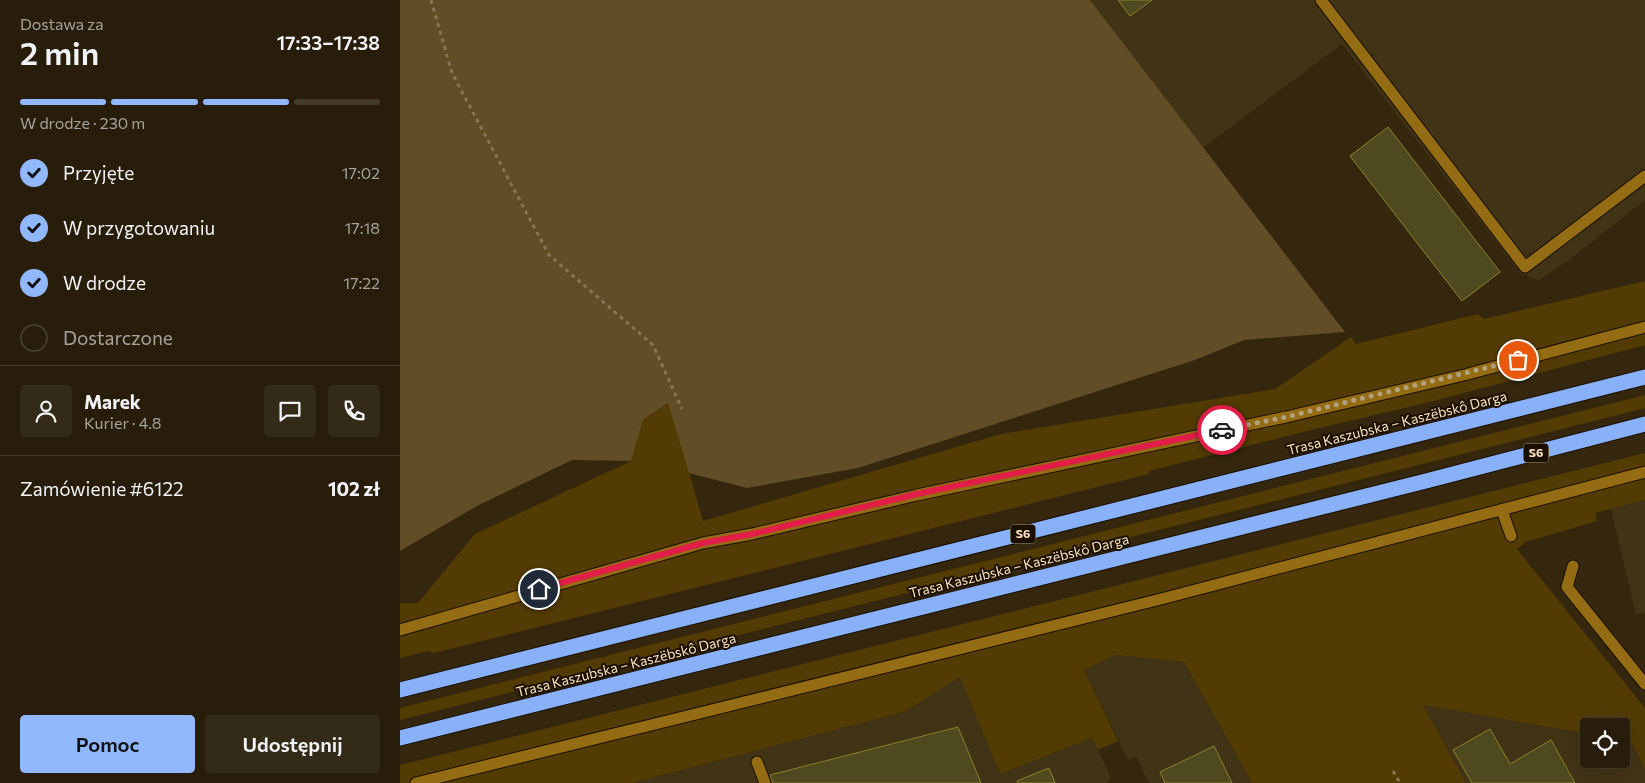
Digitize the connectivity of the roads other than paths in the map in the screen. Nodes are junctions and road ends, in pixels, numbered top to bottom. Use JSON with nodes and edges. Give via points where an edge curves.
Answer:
{"nodes":[{"id":1,"x":1321,"y":0,"type":"edge"},
{"id":2,"x":1645,"y":176,"type":"edge"},
{"id":3,"x":1645,"y":327,"type":"edge"},
{"id":4,"x":1645,"y":377,"type":"edge"},
{"id":5,"x":1645,"y":424,"type":"edge"},
{"id":6,"x":1645,"y":472,"type":"edge"},
{"id":7,"x":1502,"y":510,"type":"junction"},
{"id":8,"x":1511,"y":536,"type":"dead end"},
{"id":9,"x":1573,"y":566,"type":"dead end"},
{"id":10,"x":400,"y":630,"type":"edge"},
{"id":11,"x":1645,"y":684,"type":"edge"},
{"id":12,"x":400,"y":690,"type":"edge"},
{"id":13,"x":400,"y":738,"type":"edge"},
{"id":14,"x":757,"y":762,"type":"dead end"},
{"id":15,"x":416,"y":783,"type":"edge"},
{"id":16,"x":765,"y":783,"type":"edge"}],
"edges":[{"from":1,"to":2,"type":"lane","via":[[1525,267]]},
{"from":3,"to":10,"type":"lane","via":[[1464,375],[1286,417],[917,494],[703,543]]},
{"from":4,"to":12,"type":"highway","name":"Trasa Kaszubska – Kaszëbskô Darga","number":"S6"},
{"from":5,"to":13,"type":"highway","name":"Trasa Kaszubska – Kaszëbskô Darga","number":"S6"},
{"from":6,"to":7,"type":"lane"},
{"from":7,"to":8,"type":"lane"},
{"from":7,"to":15,"type":"lane","via":[[1161,599]]},
{"from":9,"to":11,"type":"lane","via":[[1567,586]]},
{"from":14,"to":16,"type":"lane"}]}
